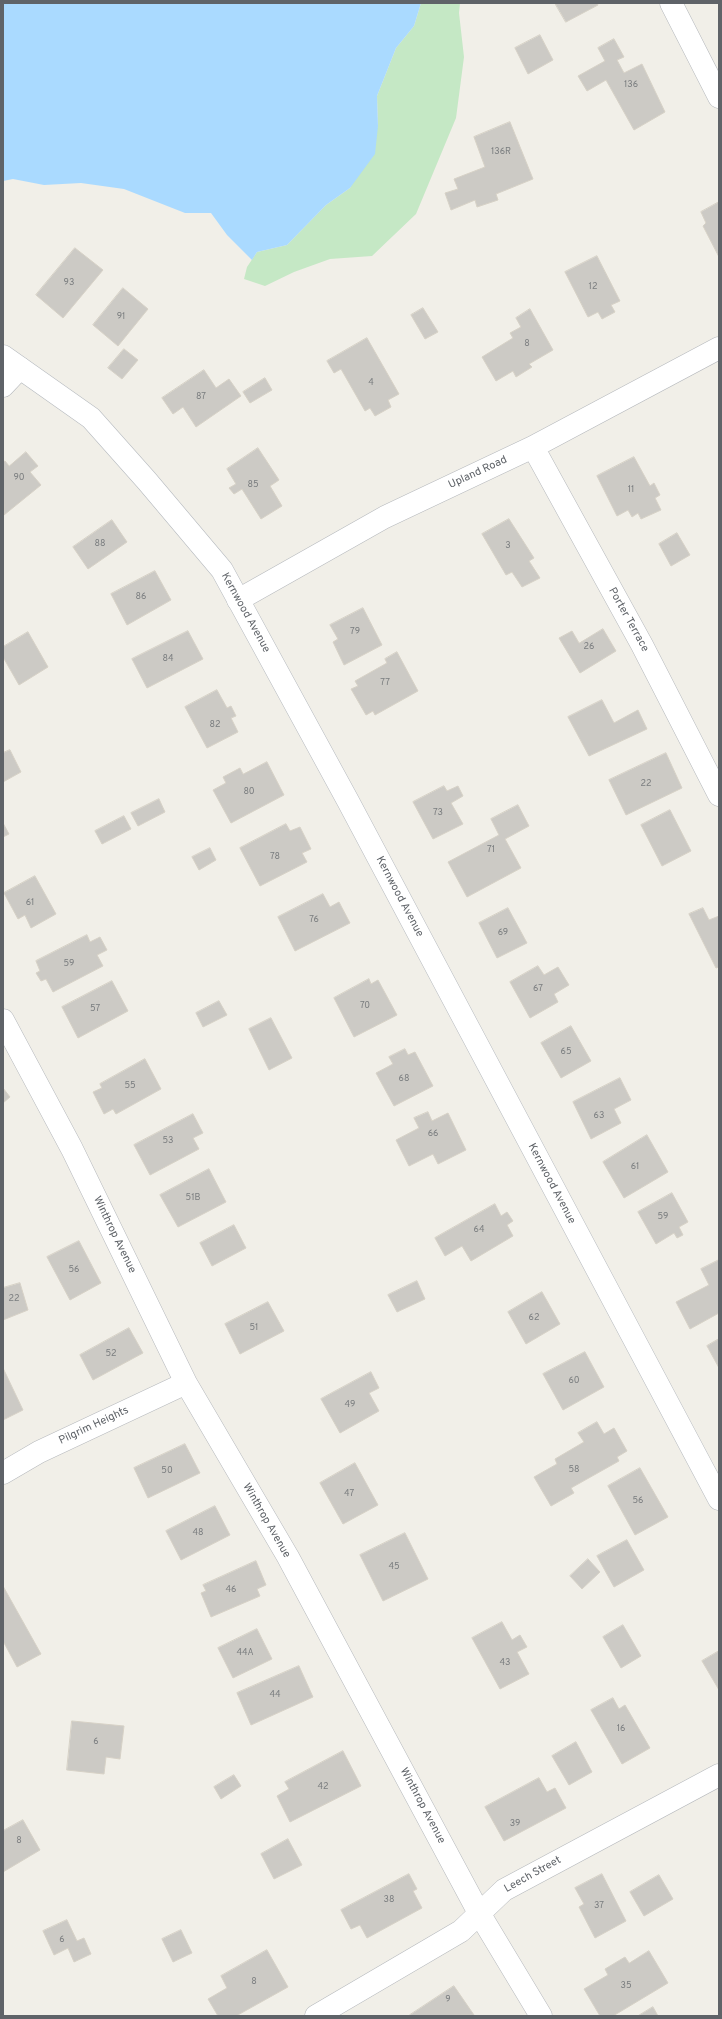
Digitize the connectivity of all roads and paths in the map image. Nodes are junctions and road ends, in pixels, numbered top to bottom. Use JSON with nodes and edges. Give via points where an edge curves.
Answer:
{"nodes":[{"id":1,"x":670,"y":3,"type":"edge"},
{"id":2,"x":719,"y":97,"type":"edge"},
{"id":3,"x":719,"y":348,"type":"edge"},
{"id":4,"x":11,"y":362,"type":"edge"},
{"id":5,"x":3,"y":386,"type":"edge"},
{"id":6,"x":533,"y":447,"type":"junction"},
{"id":7,"x":238,"y":600,"type":"junction"},
{"id":8,"x":719,"y":795,"type":"edge"},
{"id":9,"x":3,"y":1020,"type":"edge"},
{"id":10,"x":186,"y":1383,"type":"junction"},
{"id":11,"x":3,"y":1473,"type":"edge"},
{"id":12,"x":719,"y":1499,"type":"edge"},
{"id":13,"x":719,"y":1775,"type":"edge"},
{"id":14,"x":479,"y":1913,"type":"junction"},
{"id":15,"x":316,"y":2016,"type":"edge"},
{"id":16,"x":541,"y":2016,"type":"edge"}],
"edges":[{"from":1,"to":2,"type":"street"},
{"from":3,"to":6,"type":"street","name":"Upland Road"},
{"from":4,"to":5,"type":"street"},
{"from":4,"to":7,"type":"street","name":"Kernwood Avenue","via":[[91,418],[222,570]]},
{"from":6,"to":7,"type":"street","name":"Upland Road","via":[[385,517]]},
{"from":6,"to":8,"type":"street","name":"Porter Terrace","via":[[642,645]]},
{"from":7,"to":12,"type":"street","name":"Kernwood Avenue","via":[[348,801]]},
{"from":9,"to":10,"type":"street","name":"Winthrop Avenue","via":[[72,1149]]},
{"from":10,"to":11,"type":"street","name":"Pilgrim Heights","via":[[39,1452]]},
{"from":10,"to":14,"type":"street","name":"Winthrop Avenue","via":[[288,1557]]},
{"from":13,"to":14,"type":"street","name":"Leech Street","via":[[504,1890]]},
{"from":14,"to":15,"type":"street","name":"Leech Street","via":[[461,1931]]},
{"from":14,"to":16,"type":"street","name":"Winthrop Avenue"}]}
